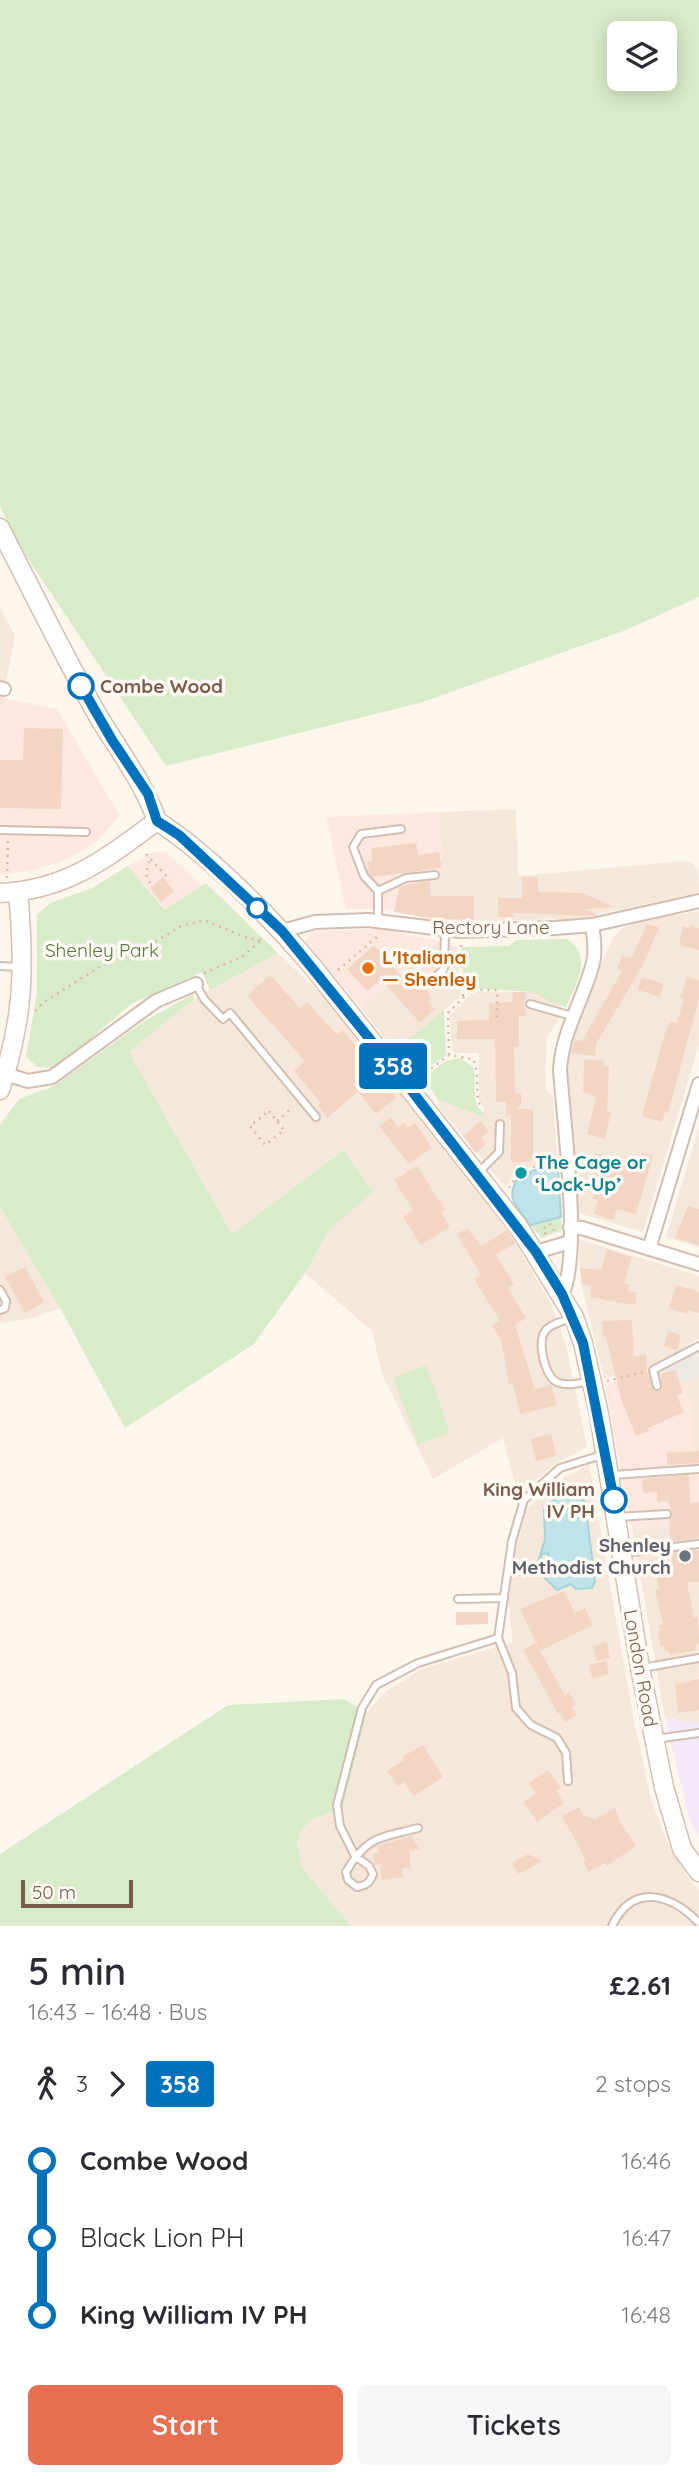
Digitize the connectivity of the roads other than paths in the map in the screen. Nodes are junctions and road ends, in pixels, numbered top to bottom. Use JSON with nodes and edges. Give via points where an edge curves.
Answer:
{"nodes":[{"id":1,"x":0,"y":528,"type":"edge"},
{"id":2,"x":157,"y":821,"type":"junction"},
{"id":3,"x":401,"y":829,"type":"dead end"},
{"id":4,"x":4,"y":830,"type":"edge"},
{"id":5,"x":86,"y":832,"type":"dead end"},
{"id":6,"x":435,"y":875,"type":"dead end"},
{"id":7,"x":8,"y":888,"type":"edge"},
{"id":8,"x":378,"y":891,"type":"junction"},
{"id":9,"x":699,"y":901,"type":"edge"},
{"id":10,"x":378,"y":920,"type":"junction"},
{"id":11,"x":592,"y":925,"type":"junction"},
{"id":12,"x":445,"y":930,"type":"junction"},
{"id":13,"x":282,"y":931,"type":"junction"},
{"id":14,"x":0,"y":965,"type":"edge"},
{"id":15,"x":23,"y":967,"type":"junction"},
{"id":16,"x":429,"y":983,"type":"dead end"},
{"id":17,"x":196,"y":984,"type":"joint"},
{"id":18,"x":530,"y":1004,"type":"dead end"},
{"id":19,"x":572,"y":1016,"type":"junction"},
{"id":20,"x":3,"y":1082,"type":"edge"},
{"id":21,"x":699,"y":1084,"type":"edge"},
{"id":22,"x":316,"y":1117,"type":"dead end"},
{"id":23,"x":500,"y":1124,"type":"dead end"},
{"id":24,"x":478,"y":1174,"type":"junction"},
{"id":25,"x":570,"y":1227,"type":"junction"},
{"id":26,"x":570,"y":1242,"type":"junction"},
{"id":27,"x":649,"y":1249,"type":"junction"},
{"id":28,"x":536,"y":1252,"type":"junction"},
{"id":29,"x":699,"y":1264,"type":"edge"},
{"id":30,"x":0,"y":1290,"type":"edge"},
{"id":31,"x":562,"y":1294,"type":"junction"},
{"id":32,"x":0,"y":1310,"type":"edge"},
{"id":33,"x":574,"y":1317,"type":"junction"},
{"id":34,"x":699,"y":1346,"type":"edge"},
{"id":35,"x":593,"y":1382,"type":"junction"},
{"id":36,"x":657,"y":1386,"type":"dead end"},
{"id":37,"x":607,"y":1454,"type":"junction"},
{"id":38,"x":699,"y":1469,"type":"edge"},
{"id":39,"x":610,"y":1476,"type":"junction"},
{"id":40,"x":667,"y":1514,"type":"dead end"},
{"id":41,"x":617,"y":1517,"type":"junction"},
{"id":42,"x":699,"y":1544,"type":"edge"},
{"id":43,"x":623,"y":1553,"type":"junction"},
{"id":44,"x":504,"y":1598,"type":"junction"},
{"id":45,"x":458,"y":1599,"type":"dead end"},
{"id":46,"x":498,"y":1638,"type":"junction"},
{"id":47,"x":699,"y":1658,"type":"edge"},
{"id":48,"x":640,"y":1668,"type":"junction"},
{"id":49,"x":699,"y":1733,"type":"edge"},
{"id":50,"x":653,"y":1739,"type":"junction"},
{"id":51,"x":568,"y":1781,"type":"dead end"},
{"id":52,"x":418,"y":1828,"type":"dead end"},
{"id":53,"x":355,"y":1856,"type":"junction"},
{"id":54,"x":699,"y":1872,"type":"edge"},
{"id":55,"x":699,"y":1923,"type":"edge"},
{"id":56,"x":612,"y":1926,"type":"edge"}],
"edges":[{"from":1,"to":2,"type":"main road","via":[[77,678],[148,794]]},
{"from":2,"to":7,"type":"main road","via":[[92,868],[48,887]]},
{"from":2,"to":13,"type":"main road","name":"London Road","via":[[179,835]]},
{"from":3,"to":8,"type":"lane","via":[[361,834],[353,847],[363,876]]},
{"from":4,"to":5,"type":"lane"},
{"from":6,"to":8,"type":"lane","via":[[406,878]]},
{"from":7,"to":15,"type":"main road"},
{"from":8,"to":10,"type":"lane"},
{"from":9,"to":11,"type":"street","name":"Rectory Lane"},
{"from":10,"to":12,"type":"street","name":"Rectory Lane"},
{"from":10,"to":13,"type":"street","name":"Rectory Lane","via":[[315,922]]},
{"from":11,"to":12,"type":"street","name":"Rectory Lane"},
{"from":11,"to":19,"type":"street","via":[[594,961]]},
{"from":12,"to":16,"type":"lane","via":[[444,969]]},
{"from":13,"to":24,"type":"main road","name":"London Road"},
{"from":14,"to":15,"type":"lane"},
{"from":15,"to":20,"type":"main road","via":[[21,1011]]},
{"from":17,"to":20,"type":"street","via":[[156,1001],[52,1077]]},
{"from":17,"to":22,"type":"lane","via":[[223,1019],[230,1013]]},
{"from":18,"to":19,"type":"lane"},
{"from":19,"to":25,"type":"street","via":[[560,1069]]},
{"from":21,"to":27,"type":"street"},
{"from":23,"to":24,"type":"lane","via":[[499,1152]]},
{"from":24,"to":28,"type":"main road","name":"London Road"},
{"from":25,"to":26,"type":"street"},
{"from":25,"to":27,"type":"street"},
{"from":26,"to":28,"type":"street"},
{"from":26,"to":31,"type":"street","via":[[570,1271]]},
{"from":27,"to":29,"type":"street"},
{"from":28,"to":31,"type":"main road","name":"London Road"},
{"from":30,"to":32,"type":"lane","via":[[6,1301]]},
{"from":31,"to":33,"type":"main road","name":"London Road"},
{"from":33,"to":35,"type":"main road","name":"London Road"},
{"from":33,"to":35,"type":"lane","via":[[548,1327],[543,1334],[548,1370],[563,1384]]},
{"from":34,"to":36,"type":"lane","via":[[653,1370]]},
{"from":35,"to":37,"type":"main road","name":"London Road"},
{"from":37,"to":39,"type":"main road","name":"London Road"},
{"from":37,"to":44,"type":"lane","via":[[559,1468],[524,1500],[512,1541]]},
{"from":38,"to":39,"type":"lane"},
{"from":39,"to":41,"type":"main road","name":"London Road"},
{"from":40,"to":41,"type":"lane"},
{"from":41,"to":43,"type":"main road","name":"London Road"},
{"from":42,"to":43,"type":"lane"},
{"from":43,"to":48,"type":"main road","name":"London Road"},
{"from":44,"to":45,"type":"lane"},
{"from":44,"to":46,"type":"lane"},
{"from":46,"to":51,"type":"lane","via":[[512,1673],[516,1708],[531,1725],[556,1738],[566,1753]]},
{"from":46,"to":53,"type":"lane","via":[[418,1663],[376,1685],[362,1708],[337,1805],[340,1826]]},
{"from":47,"to":48,"type":"lane"},
{"from":48,"to":50,"type":"main road","name":"London Road"},
{"from":49,"to":50,"type":"lane"},
{"from":50,"to":54,"type":"main road","name":"London Road","via":[[672,1822],[682,1849]]},
{"from":52,"to":53,"type":"lane","via":[[371,1840]]},
{"from":53,"to":53,"type":"lane","via":[[373,1874],[370,1881],[357,1887],[346,1871]]},
{"from":55,"to":56,"type":"lane","via":[[672,1900],[646,1897],[634,1901]]}]}
